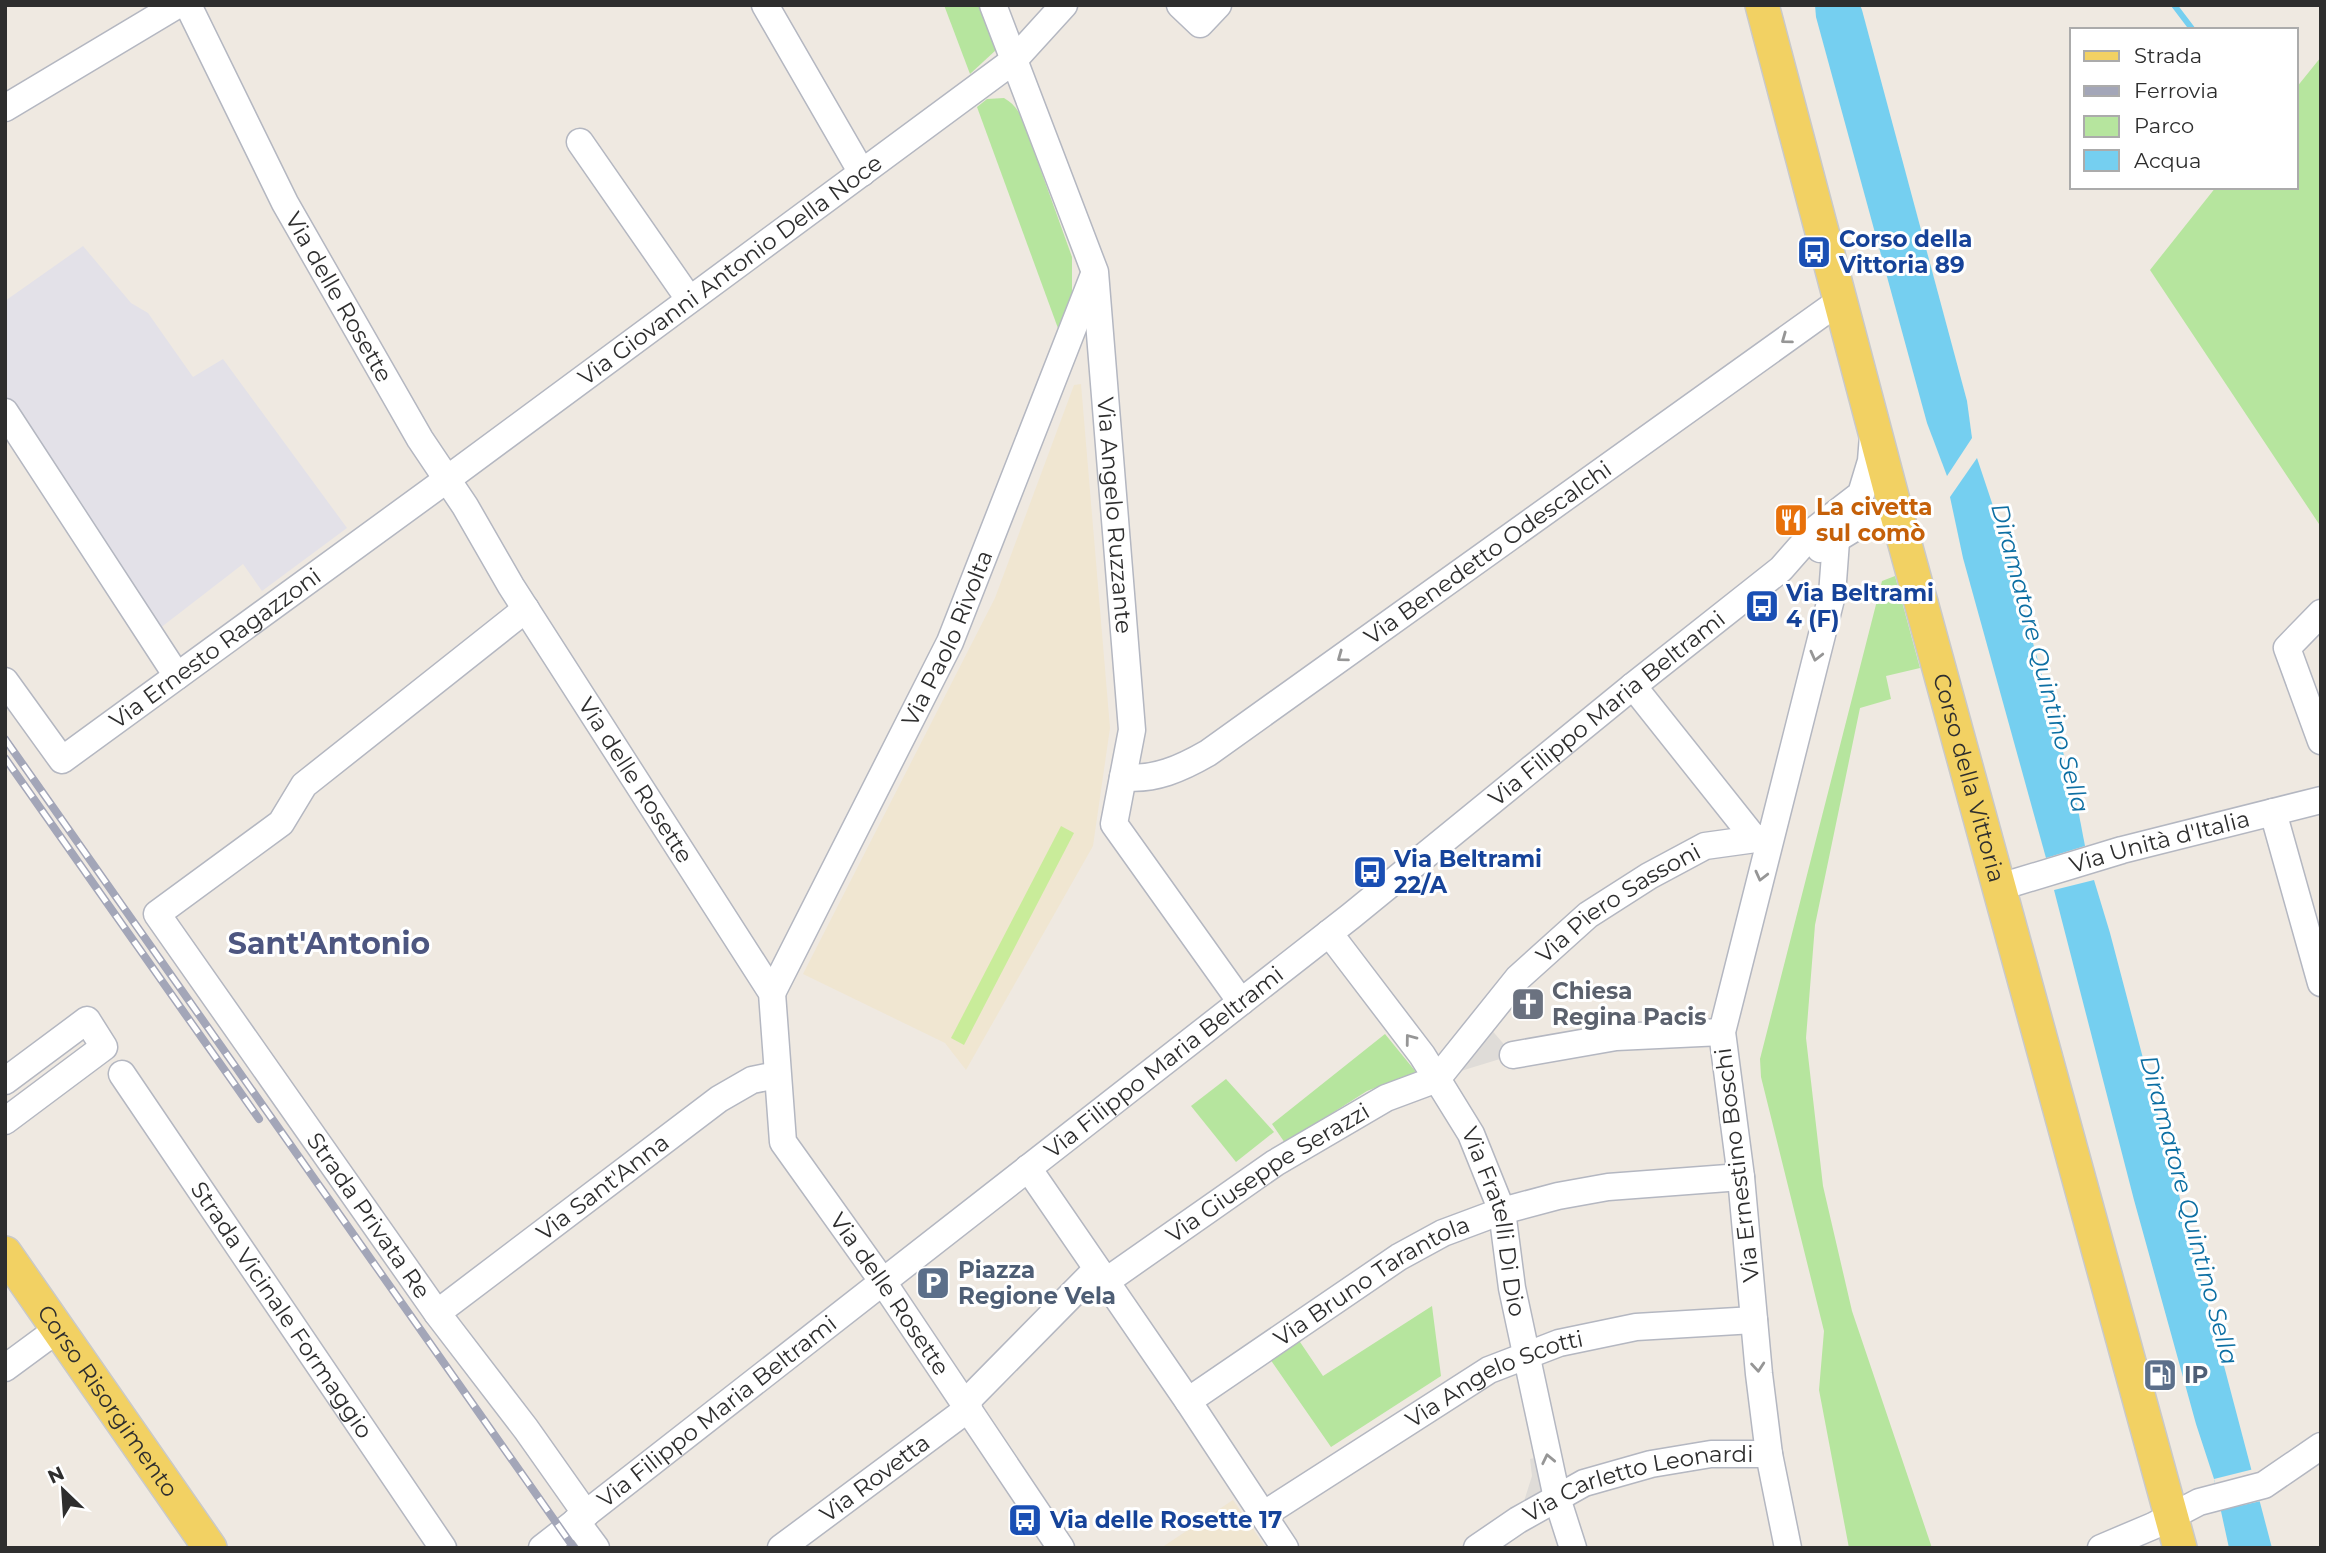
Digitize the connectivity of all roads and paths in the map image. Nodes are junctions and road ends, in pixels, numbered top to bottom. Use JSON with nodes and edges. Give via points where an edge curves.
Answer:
{"nodes":[{"id":1,"x":177,"y":5,"type":"edge"},
{"id":2,"x":188,"y":5,"type":"edge"},
{"id":3,"x":765,"y":5,"type":"edge"},
{"id":4,"x":993,"y":5,"type":"edge"},
{"id":5,"x":1064,"y":5,"type":"edge"},
{"id":6,"x":1180,"y":5,"type":"edge"},
{"id":7,"x":1218,"y":5,"type":"edge"},
{"id":8,"x":1762,"y":5,"type":"edge"},
{"id":9,"x":1013,"y":61,"type":"junction"},
{"id":10,"x":5,"y":108,"type":"edge"},
{"id":11,"x":580,"y":142,"type":"dead end"},
{"id":12,"x":862,"y":173,"type":"junction"},
{"id":13,"x":1094,"y":272,"type":"junction"},
{"id":14,"x":689,"y":299,"type":"junction"},
{"id":15,"x":1841,"y":300,"type":"junction"},
{"id":16,"x":5,"y":412,"type":"edge"},
{"id":17,"x":446,"y":480,"type":"junction"},
{"id":18,"x":1882,"y":496,"type":"junction"},
{"id":19,"x":1836,"y":541,"type":"junction"},
{"id":20,"x":1781,"y":569,"type":"junction"},
{"id":21,"x":526,"y":609,"type":"junction"},
{"id":22,"x":2321,"y":613,"type":"edge"},
{"id":23,"x":177,"y":676,"type":"junction"},
{"id":24,"x":5,"y":681,"type":"edge"},
{"id":25,"x":1633,"y":686,"type":"junction"},
{"id":26,"x":2321,"y":741,"type":"edge"},
{"id":27,"x":1123,"y":777,"type":"junction"},
{"id":28,"x":2321,"y":800,"type":"edge"},
{"id":29,"x":2273,"y":813,"type":"junction"},
{"id":30,"x":1762,"y":837,"type":"junction"},
{"id":31,"x":2000,"y":887,"type":"junction"},
{"id":32,"x":1329,"y":933,"type":"junction"},
{"id":33,"x":2321,"y":983,"type":"edge"},
{"id":34,"x":772,"y":993,"type":"junction"},
{"id":35,"x":1241,"y":1002,"type":"junction"},
{"id":36,"x":1722,"y":1032,"type":"junction"},
{"id":37,"x":1513,"y":1055,"type":"dead end"},
{"id":38,"x":122,"y":1074,"type":"dead end"},
{"id":39,"x":777,"y":1075,"type":"junction"},
{"id":40,"x":1437,"y":1079,"type":"junction"},
{"id":41,"x":5,"y":1081,"type":"edge"},
{"id":42,"x":5,"y":1121,"type":"edge"},
{"id":43,"x":1028,"y":1168,"type":"junction"},
{"id":44,"x":1741,"y":1177,"type":"junction"},
{"id":45,"x":1502,"y":1212,"type":"junction"},
{"id":46,"x":5,"y":1253,"type":"edge"},
{"id":47,"x":1101,"y":1276,"type":"junction"},
{"id":48,"x":883,"y":1282,"type":"junction"},
{"id":49,"x":436,"y":1313,"type":"junction"},
{"id":50,"x":1754,"y":1320,"type":"junction"},
{"id":51,"x":58,"y":1329,"type":"junction"},
{"id":52,"x":1527,"y":1356,"type":"junction"},
{"id":53,"x":5,"y":1368,"type":"edge"},
{"id":54,"x":1188,"y":1401,"type":"junction"},
{"id":55,"x":967,"y":1406,"type":"junction"},
{"id":56,"x":2321,"y":1446,"type":"edge"},
{"id":57,"x":1769,"y":1454,"type":"junction"},
{"id":58,"x":1557,"y":1498,"type":"junction"},
{"id":59,"x":1263,"y":1515,"type":"junction"},
{"id":60,"x":581,"y":1518,"type":"junction"},
{"id":61,"x":2176,"y":1532,"type":"edge"},
{"id":62,"x":210,"y":1548,"type":"edge"},
{"id":63,"x":443,"y":1548,"type":"edge"},
{"id":64,"x":542,"y":1548,"type":"edge"},
{"id":65,"x":596,"y":1548,"type":"edge"},
{"id":66,"x":781,"y":1548,"type":"edge"},
{"id":67,"x":1061,"y":1548,"type":"edge"},
{"id":68,"x":1285,"y":1548,"type":"edge"},
{"id":69,"x":1477,"y":1548,"type":"edge"},
{"id":70,"x":1573,"y":1548,"type":"edge"},
{"id":71,"x":1788,"y":1548,"type":"edge"},
{"id":72,"x":2101,"y":1548,"type":"edge"}],
"edges":[{"from":1,"to":10,"type":"street"},
{"from":2,"to":17,"type":"street","name":"Via delle Rosette","via":[[285,203]]},
{"from":3,"to":12,"type":"street"},
{"from":4,"to":9,"type":"street","name":"Via Angelo Ruzzante"},
{"from":5,"to":9,"type":"street","name":"Via Giovanni Antonio Della Noce"},
{"from":6,"to":7,"type":"street","via":[[1200,24]]},
{"from":8,"to":15,"type":"main road","name":"Corso della Vittoria"},
{"from":9,"to":12,"type":"street","name":"Via Giovanni Antonio Della Noce"},
{"from":9,"to":13,"type":"street","name":"Via Angelo Ruzzante"},
{"from":11,"to":14,"type":"street"},
{"from":12,"to":14,"type":"street","name":"Via Giovanni Antonio Della Noce"},
{"from":13,"to":27,"type":"street","name":"Via Angelo Ruzzante","via":[[1132,730]]},
{"from":13,"to":34,"type":"street","name":"Via Paolo Rivolta","via":[[950,642]]},
{"from":14,"to":17,"type":"street","name":"Via Giovanni Antonio Della Noce"},
{"from":15,"to":18,"type":"main road","name":"Corso della Vittoria","via":[[1875,424]]},
{"from":15,"to":27,"type":"street","name":"Via Benedetto Odescalchi","one_way":true,"via":[[1208,753],[1177,769],[1135,779]]},
{"from":16,"to":23,"type":"street"},
{"from":17,"to":21,"type":"street","name":"Via delle Rosette"},
{"from":17,"to":23,"type":"street","name":"Via Ernesto Ragazzoni"},
{"from":18,"to":19,"type":"street","name":"Via Filippo Maria Beltrami"},
{"from":18,"to":20,"type":"street","name":"Via Filippo Maria Beltrami","via":[[1817,528]]},
{"from":18,"to":31,"type":"main road","name":"Corso della Vittoria"},
{"from":19,"to":20,"type":"street","name":"Via Filippo Maria Beltrami"},
{"from":19,"to":30,"type":"street","name":"Via Ernestino Boschi","one_way":true,"via":[[1832,594]]},
{"from":20,"to":25,"type":"street","name":"Via Filippo Maria Beltrami"},
{"from":21,"to":34,"type":"street","name":"Via delle Rosette"},
{"from":21,"to":49,"type":"street","name":"Strada Privata Re","via":[[304,785],[282,822],[157,914]]},
{"from":22,"to":26,"type":"street","via":[[2287,648]]},
{"from":23,"to":24,"type":"street","name":"Via Ernesto Ragazzoni","via":[[62,760]]},
{"from":25,"to":30,"type":"street"},
{"from":25,"to":32,"type":"street","name":"Via Filippo Maria Beltrami"},
{"from":27,"to":35,"type":"street","name":"Via Angelo Ruzzante","via":[[1114,824]]},
{"from":28,"to":29,"type":"street","name":"Via Unità d'Italia"},
{"from":29,"to":31,"type":"street","name":"Via Unità d'Italia","via":[[2122,850]]},
{"from":29,"to":33,"type":"street"},
{"from":30,"to":36,"type":"street","name":"Via Ernestino Boschi","one_way":true},
{"from":30,"to":40,"type":"street","name":"Via Piero Sassoni","via":[[1705,846],[1588,915],[1518,978]]},
{"from":31,"to":61,"type":"main road","name":"Corso della Vittoria"},
{"from":32,"to":35,"type":"street","name":"Via Filippo Maria Beltrami"},
{"from":40,"to":32,"type":"street","name":"Via Fratelli Di Dio","one_way":true},
{"from":34,"to":39,"type":"street","name":"Via delle Rosette"},
{"from":35,"to":43,"type":"street","name":"Via Filippo Maria Beltrami"},
{"from":36,"to":37,"type":"street","via":[[1616,1037]]},
{"from":36,"to":44,"type":"street","name":"Via Ernestino Boschi"},
{"from":38,"to":63,"type":"street","name":"Strada Vicinale Formaggio"},
{"from":39,"to":48,"type":"street","name":"Via delle Rosette","via":[[783,1142]]},
{"from":39,"to":49,"type":"street","name":"Via Sant'Anna","via":[[752,1080],[719,1099]]},
{"from":40,"to":45,"type":"street","name":"Via Fratelli Di Dio","via":[[1471,1134]]},
{"from":40,"to":47,"type":"street","name":"Via Giuseppe Serazzi","via":[[1386,1098]]},
{"from":41,"to":42,"type":"street","via":[[87,1020],[104,1047]]},
{"from":43,"to":47,"type":"street"},
{"from":43,"to":48,"type":"street","name":"Via Filippo Maria Beltrami"},
{"from":44,"to":45,"type":"street","name":"Via Bruno Tarantola","via":[[1608,1187]]},
{"from":44,"to":50,"type":"street","name":"Via Ernestino Boschi"},
{"from":45,"to":52,"type":"street","name":"Via Fratelli Di Dio"},
{"from":45,"to":54,"type":"street","name":"Via Bruno Tarantola","via":[[1443,1233],[1398,1257]]},
{"from":46,"to":51,"type":"main road","name":"Corso Risorgimento"},
{"from":47,"to":54,"type":"street"},
{"from":47,"to":55,"type":"street","name":"Via Giuseppe Serazzi"},
{"from":48,"to":55,"type":"street","name":"Via delle Rosette"},
{"from":48,"to":60,"type":"street","name":"Via Filippo Maria Beltrami"},
{"from":49,"to":60,"type":"street","name":"Strada Privata Re","via":[[526,1429]]},
{"from":50,"to":52,"type":"street","name":"Via Angelo Scotti","via":[[1636,1327],[1559,1343]]},
{"from":50,"to":57,"type":"street","name":"Via Ernestino Boschi","one_way":true},
{"from":51,"to":53,"type":"street"},
{"from":51,"to":62,"type":"main road","name":"Corso Risorgimento"},
{"from":58,"to":52,"type":"street","name":"Via Fratelli Di Dio","one_way":true},
{"from":52,"to":59,"type":"street","name":"Via Angelo Scotti","via":[[1489,1370]]},
{"from":54,"to":59,"type":"street"},
{"from":55,"to":66,"type":"street","name":"Via Rovetta"},
{"from":55,"to":67,"type":"street","name":"Via delle Rosette"},
{"from":56,"to":61,"type":"street","via":[[2258,1487],[2199,1502]]},
{"from":57,"to":58,"type":"street","name":"Via Carletto Leonardi","via":[[1711,1454],[1651,1464],[1584,1483]]},
{"from":57,"to":71,"type":"street","name":"Via Ernestino Boschi"},
{"from":58,"to":69,"type":"street","name":"Via Carletto Leonardi"},
{"from":58,"to":70,"type":"street","name":"Via Fratelli Di Dio"},
{"from":59,"to":68,"type":"street"},
{"from":60,"to":64,"type":"street","name":"Via Filippo Maria Beltrami"},
{"from":60,"to":65,"type":"street"},
{"from":61,"to":72,"type":"street"}]}
